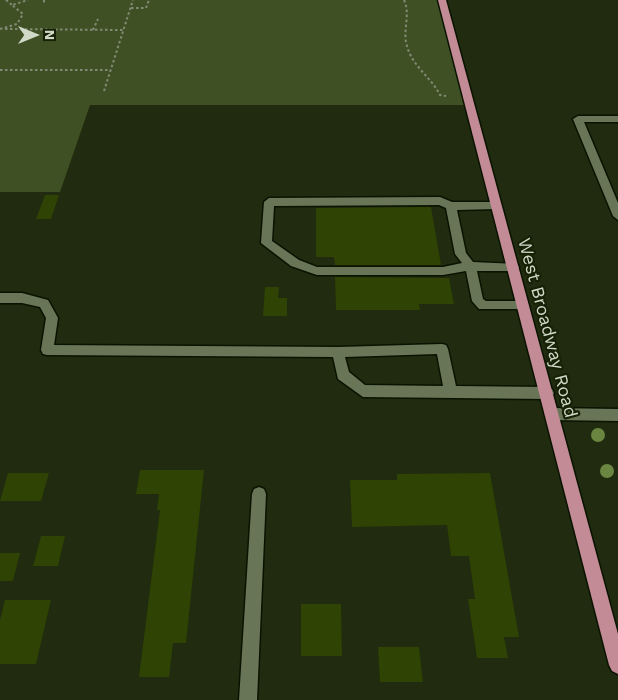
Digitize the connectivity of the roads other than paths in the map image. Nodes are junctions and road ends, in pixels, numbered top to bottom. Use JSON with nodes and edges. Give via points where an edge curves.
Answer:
{"nodes":[{"id":1,"x":442,"y":0,"type":"edge"},
{"id":2,"x":618,"y":119,"type":"edge"},
{"id":3,"x":496,"y":205,"type":"junction"},
{"id":4,"x":451,"y":206,"type":"junction"},
{"id":5,"x":618,"y":216,"type":"edge"},
{"id":6,"x":470,"y":266,"type":"junction"},
{"id":7,"x":513,"y":267,"type":"junction"},
{"id":8,"x":0,"y":298,"type":"edge"},
{"id":9,"x":523,"y":306,"type":"junction"},
{"id":10,"x":338,"y":352,"type":"junction"},
{"id":11,"x":450,"y":392,"type":"junction"},
{"id":12,"x":547,"y":392,"type":"junction"},
{"id":13,"x":552,"y":414,"type":"junction"},
{"id":14,"x":618,"y":415,"type":"edge"},
{"id":15,"x":259,"y":494,"type":"dead end"},
{"id":16,"x":618,"y":665,"type":"edge"},
{"id":17,"x":248,"y":700,"type":"edge"}],
"edges":[{"from":1,"to":3,"type":"main road","name":"West Broadway Road"},
{"from":2,"to":5,"type":"street","via":[[578,119]]},
{"from":3,"to":4,"type":"street"},
{"from":3,"to":7,"type":"main road","name":"West Broadway Road"},
{"from":4,"to":6,"type":"street","via":[[461,254]]},
{"from":4,"to":6,"type":"street","via":[[440,202],[269,202],[266,243],[295,263],[317,271],[444,271]]},
{"from":6,"to":7,"type":"street"},
{"from":6,"to":9,"type":"street","via":[[478,301],[483,306]]},
{"from":7,"to":9,"type":"main road","name":"West Broadway Road"},
{"from":8,"to":10,"type":"street","via":[[44,303],[52,318],[47,350]]},
{"from":9,"to":12,"type":"main road","name":"West Broadway Road"},
{"from":10,"to":11,"type":"street","via":[[343,375],[363,391]]},
{"from":10,"to":11,"type":"street","via":[[442,349]]},
{"from":11,"to":12,"type":"street"},
{"from":12,"to":13,"type":"main road","name":"West Broadway Road"},
{"from":13,"to":14,"type":"street"},
{"from":13,"to":16,"type":"main road","name":"West Broadway Road"},
{"from":15,"to":17,"type":"street"}]}
